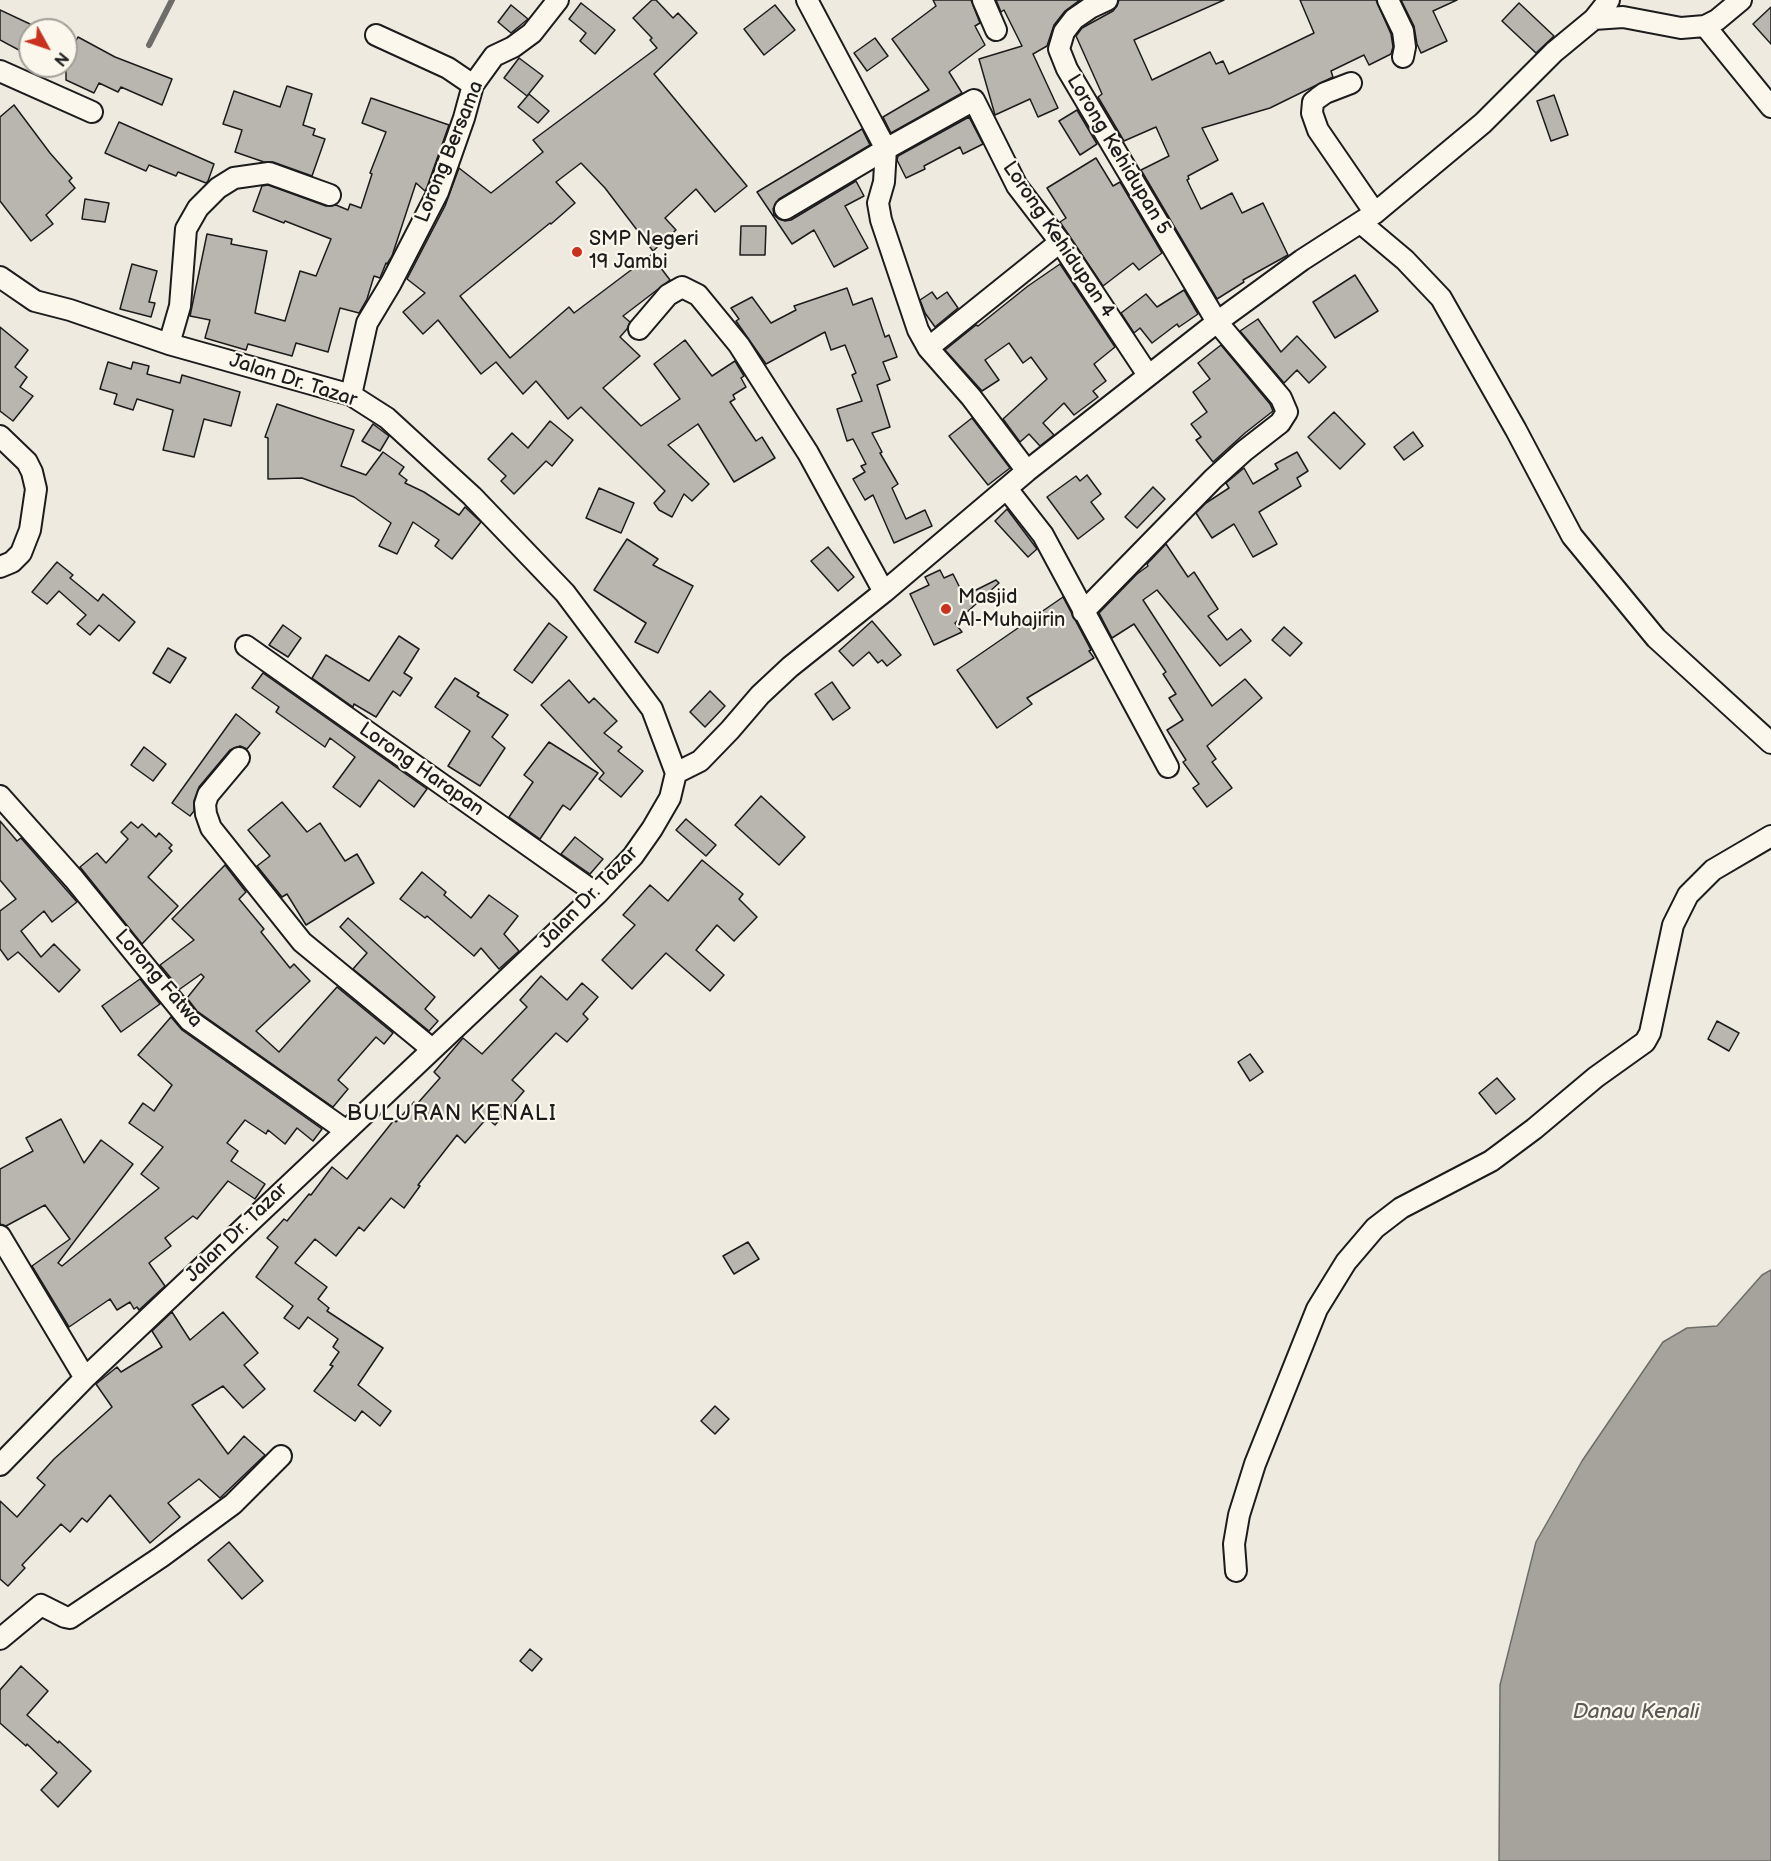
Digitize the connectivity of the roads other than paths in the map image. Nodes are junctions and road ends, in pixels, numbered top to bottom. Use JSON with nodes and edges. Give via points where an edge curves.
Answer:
{"nodes":[{"id":1,"x":558,"y":0,"type":"edge"},
{"id":2,"x":807,"y":0,"type":"edge"},
{"id":3,"x":983,"y":0,"type":"edge"},
{"id":4,"x":1388,"y":0,"type":"edge"},
{"id":5,"x":1610,"y":0,"type":"edge"},
{"id":6,"x":1741,"y":0,"type":"edge"},
{"id":7,"x":1094,"y":3,"type":"edge"},
{"id":8,"x":1594,"y":19,"type":"junction"},
{"id":9,"x":1705,"y":26,"type":"junction"},
{"id":10,"x":996,"y":30,"type":"dead end"},
{"id":11,"x":376,"y":36,"type":"dead end"},
{"id":12,"x":1403,"y":57,"type":"dead end"},
{"id":13,"x":0,"y":71,"type":"edge"},
{"id":14,"x":1351,"y":83,"type":"dead end"},
{"id":15,"x":473,"y":85,"type":"junction"},
{"id":16,"x":1771,"y":107,"type":"edge"},
{"id":17,"x":92,"y":112,"type":"dead end"},
{"id":18,"x":886,"y":149,"type":"junction"},
{"id":19,"x":330,"y":195,"type":"dead end"},
{"id":20,"x":785,"y":209,"type":"dead end"},
{"id":21,"x":1368,"y":218,"type":"junction"},
{"id":22,"x":1060,"y":243,"type":"junction"},
{"id":23,"x":0,"y":277,"type":"edge"},
{"id":24,"x":1217,"y":322,"type":"junction"},
{"id":25,"x":639,"y":329,"type":"dead end"},
{"id":26,"x":169,"y":344,"type":"junction"},
{"id":27,"x":928,"y":348,"type":"junction"},
{"id":28,"x":1148,"y":375,"type":"junction"},
{"id":29,"x":351,"y":395,"type":"junction"},
{"id":30,"x":0,"y":436,"type":"edge"},
{"id":31,"x":1027,"y":471,"type":"junction"},
{"id":32,"x":1007,"y":489,"type":"junction"},
{"id":33,"x":0,"y":567,"type":"edge"},
{"id":34,"x":884,"y":592,"type":"junction"},
{"id":35,"x":1083,"y":612,"type":"junction"},
{"id":36,"x":246,"y":646,"type":"dead end"},
{"id":37,"x":1771,"y":743,"type":"edge"},
{"id":38,"x":239,"y":758,"type":"dead end"},
{"id":39,"x":1168,"y":767,"type":"dead end"},
{"id":40,"x":676,"y":773,"type":"junction"},
{"id":41,"x":0,"y":796,"type":"edge"},
{"id":42,"x":1771,"y":836,"type":"edge"},
{"id":43,"x":597,"y":894,"type":"junction"},
{"id":44,"x":432,"y":1049,"type":"junction"},
{"id":45,"x":345,"y":1130,"type":"junction"},
{"id":46,"x":0,"y":1236,"type":"edge"},
{"id":47,"x":85,"y":1378,"type":"junction"},
{"id":48,"x":281,"y":1456,"type":"dead end"},
{"id":49,"x":0,"y":1465,"type":"edge"},
{"id":50,"x":1236,"y":1571,"type":"dead end"},
{"id":51,"x":0,"y":1638,"type":"edge"}],
"edges":[{"from":1,"to":15,"type":"street","name":"Lorong Bersama","via":[[532,33],[494,56]]},
{"from":2,"to":18,"type":"street"},
{"from":3,"to":10,"type":"street"},
{"from":4,"to":12,"type":"street","via":[[1403,32]]},
{"from":5,"to":8,"type":"street"},
{"from":6,"to":9,"type":"street"},
{"from":7,"to":24,"type":"street","name":"Lorong Kehidupan 5","via":[[1064,32],[1059,49],[1067,69]]},
{"from":8,"to":9,"type":"street","via":[[1623,17],[1681,28]]},
{"from":8,"to":21,"type":"street","via":[[1554,52],[1483,123]]},
{"from":9,"to":16,"type":"street"},
{"from":11,"to":15,"type":"street","via":[[448,68]]},
{"from":13,"to":17,"type":"street"},
{"from":14,"to":21,"type":"street","via":[[1318,98],[1313,102],[1312,113]]},
{"from":15,"to":29,"type":"street","name":"Lorong Bersama","via":[[438,192],[367,323]]},
{"from":18,"to":20,"type":"street"},
{"from":18,"to":22,"type":"street","name":"Lorong Kehidupan 4","via":[[974,100],[1017,186]]},
{"from":18,"to":27,"type":"street","via":[[878,203],[880,220],[909,309]]},
{"from":19,"to":26,"type":"street","via":[[269,173],[234,178],[218,188],[198,208],[186,229],[180,306]]},
{"from":21,"to":24,"type":"street"},
{"from":21,"to":37,"type":"street","via":[[1442,298],[1572,536],[1656,638]]},
{"from":22,"to":27,"type":"street"},
{"from":22,"to":28,"type":"street","name":"Lorong Kehidupan 4"},
{"from":23,"to":26,"type":"street","name":"Jalan Dr. Tazar","via":[[35,301]]},
{"from":24,"to":28,"type":"street"},
{"from":24,"to":35,"type":"street","name":"Lorong Kehidupan 5","via":[[1281,398],[1285,416],[1213,479]]},
{"from":25,"to":34,"type":"street","via":[[668,295],[682,287],[698,295],[740,345],[808,453]]},
{"from":26,"to":29,"type":"street","name":"Jalan Dr. Tazar"},
{"from":27,"to":31,"type":"street"},
{"from":28,"to":31,"type":"street"},
{"from":29,"to":40,"type":"street","name":"Jalan Dr. Tazar","via":[[387,418],[472,496],[565,593],[652,709]]},
{"from":30,"to":33,"type":"street","via":[[27,462],[36,489],[30,530],[21,553]]},
{"from":31,"to":32,"type":"street"},
{"from":32,"to":34,"type":"street"},
{"from":32,"to":35,"type":"street","via":[[1043,535]]},
{"from":34,"to":40,"type":"street","via":[[790,667],[700,761]]},
{"from":35,"to":39,"type":"street"},
{"from":36,"to":43,"type":"street","name":"Lorong Harapan"},
{"from":38,"to":44,"type":"street","via":[[208,795],[205,804],[211,828],[302,942]]},
{"from":40,"to":43,"type":"street","name":"Jalan Dr. Tazar","via":[[670,798],[652,829]]},
{"from":41,"to":45,"type":"street","name":"Lorong Fatwa","via":[[74,879],[189,1020]]},
{"from":42,"to":50,"type":"street","via":[[1713,870],[1688,896],[1673,925],[1645,1042],[1491,1161],[1401,1208],[1375,1228],[1346,1262],[1317,1309],[1255,1464],[1237,1525]]},
{"from":43,"to":44,"type":"street","name":"Jalan Dr. Tazar"},
{"from":44,"to":45,"type":"street","name":"Jalan Dr. Tazar"},
{"from":45,"to":47,"type":"street","name":"Jalan Dr. Tazar"},
{"from":46,"to":47,"type":"street"},
{"from":47,"to":49,"type":"street","name":"Jalan Dr. Tazar"},
{"from":48,"to":51,"type":"street","via":[[233,1504],[70,1618],[41,1605]]}]}
